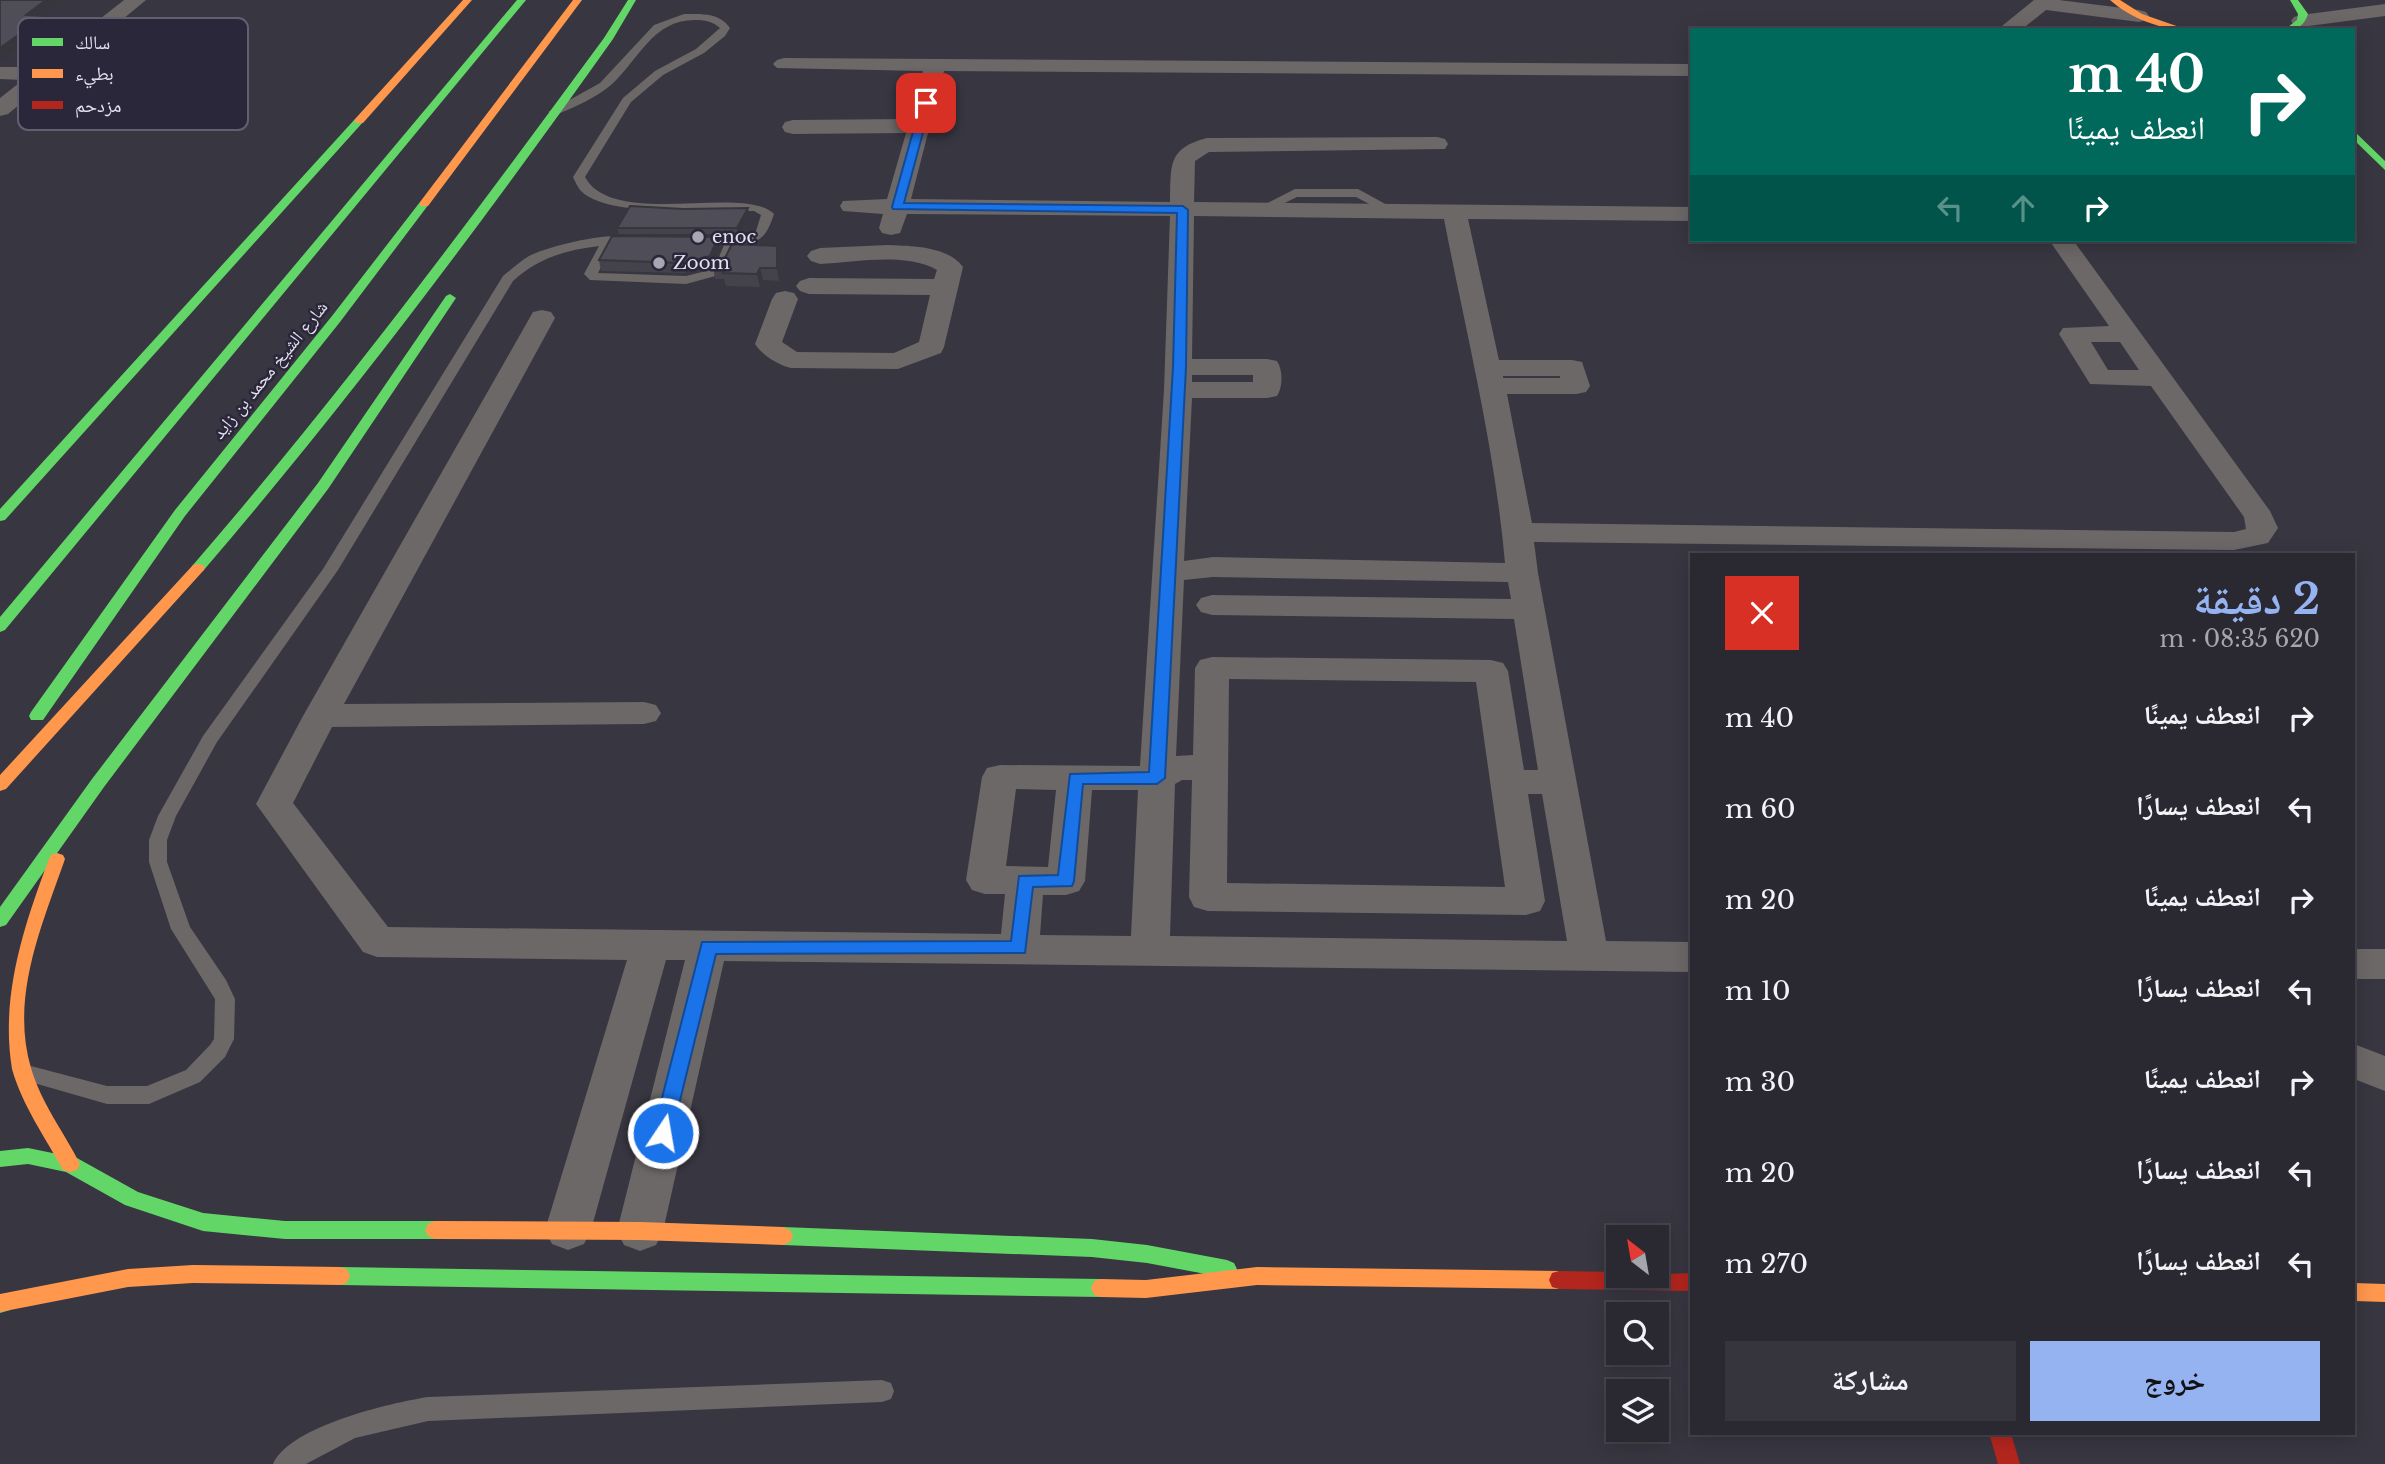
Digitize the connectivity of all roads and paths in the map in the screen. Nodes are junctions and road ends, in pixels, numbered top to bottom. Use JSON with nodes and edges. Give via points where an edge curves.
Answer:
{"nodes":[{"id":1,"x":135,"y":0,"type":"edge"},
{"id":2,"x":450,"y":0,"type":"edge"},
{"id":3,"x":468,"y":0,"type":"edge"},
{"id":4,"x":522,"y":0,"type":"edge"},
{"id":5,"x":578,"y":0,"type":"edge"},
{"id":6,"x":632,"y":0,"type":"edge"},
{"id":7,"x":649,"y":0,"type":"edge"},
{"id":8,"x":2114,"y":0,"type":"edge"},
{"id":9,"x":2294,"y":0,"type":"edge"},
{"id":10,"x":2044,"y":2,"type":"edge"},
{"id":11,"x":2385,"y":10,"type":"edge"},
{"id":12,"x":2139,"y":16,"type":"junction"},
{"id":13,"x":113,"y":18,"type":"edge"},
{"id":14,"x":2294,"y":25,"type":"edge"},
{"id":15,"x":2010,"y":28,"type":"edge"},
{"id":16,"x":2176,"y":28,"type":"edge"},
{"id":17,"x":608,"y":39,"type":"junction"},
{"id":18,"x":428,"y":42,"type":"junction"},
{"id":19,"x":784,"y":64,"type":"dead end"},
{"id":20,"x":935,"y":66,"type":"junction"},
{"id":21,"x":1690,"y":70,"type":"edge"},
{"id":22,"x":0,"y":73,"type":"edge"},
{"id":23,"x":18,"y":73,"type":"edge"},
{"id":24,"x":18,"y":95,"type":"edge"},
{"id":25,"x":0,"y":109,"type":"edge"},
{"id":26,"x":554,"y":112,"type":"junction"},
{"id":27,"x":920,"y":126,"type":"junction"},
{"id":28,"x":793,"y":127,"type":"dead end"},
{"id":29,"x":2355,"y":135,"type":"edge"},
{"id":30,"x":1437,"y":144,"type":"dead end"},
{"id":31,"x":2355,"y":151,"type":"edge"},
{"id":32,"x":2383,"y":165,"type":"edge"},
{"id":33,"x":515,"y":166,"type":"junction"},
{"id":34,"x":508,"y":203,"type":"dead end"},
{"id":35,"x":852,"y":206,"type":"dead end"},
{"id":36,"x":897,"y":207,"type":"junction"},
{"id":37,"x":1183,"y":210,"type":"junction"},
{"id":38,"x":1455,"y":213,"type":"junction"},
{"id":39,"x":1690,"y":214,"type":"edge"},
{"id":40,"x":608,"y":241,"type":"junction"},
{"id":41,"x":649,"y":241,"type":"edge"},
{"id":42,"x":677,"y":242,"type":"edge"},
{"id":43,"x":732,"y":242,"type":"junction"},
{"id":44,"x":2062,"y":242,"type":"edge"},
{"id":45,"x":884,"y":255,"type":"junction"},
{"id":46,"x":820,"y":256,"type":"dead end"},
{"id":47,"x":459,"y":284,"type":"dead end"},
{"id":48,"x":809,"y":286,"type":"dead end"},
{"id":49,"x":946,"y":287,"type":"junction"},
{"id":50,"x":785,"y":299,"type":"dead end"},
{"id":51,"x":542,"y":318,"type":"dead end"},
{"id":52,"x":2129,"y":334,"type":"junction"},
{"id":53,"x":2159,"y":378,"type":"junction"},
{"id":54,"x":2,"y":514,"type":"edge"},
{"id":55,"x":1518,"y":532,"type":"junction"},
{"id":56,"x":2118,"y":548,"type":"edge"},
{"id":57,"x":1213,"y":567,"type":"junction"},
{"id":58,"x":1169,"y":572,"type":"junction"},
{"id":59,"x":1474,"y":572,"type":"junction"},
{"id":60,"x":1522,"y":573,"type":"junction"},
{"id":61,"x":1212,"y":604,"type":"junction"},
{"id":62,"x":1478,"y":608,"type":"junction"},
{"id":63,"x":1529,"y":609,"type":"junction"},
{"id":64,"x":1167,"y":611,"type":"junction"},
{"id":65,"x":0,"y":627,"type":"edge"},
{"id":66,"x":645,"y":713,"type":"dead end"},
{"id":67,"x":320,"y":716,"type":"junction"},
{"id":68,"x":1210,"y":767,"type":"junction"},
{"id":69,"x":0,"y":769,"type":"edge"},
{"id":70,"x":1075,"y":778,"type":"junction"},
{"id":71,"x":1157,"y":778,"type":"junction"},
{"id":72,"x":1508,"y":782,"type":"junction"},
{"id":73,"x":1558,"y":782,"type":"junction"},
{"id":74,"x":0,"y":785,"type":"edge"},
{"id":75,"x":71,"y":820,"type":"junction"},
{"id":76,"x":1025,"y":880,"type":"junction"},
{"id":77,"x":0,"y":920,"type":"edge"},
{"id":78,"x":651,"y":944,"type":"junction"},
{"id":79,"x":708,"y":947,"type":"junction"},
{"id":80,"x":1019,"y":948,"type":"junction"},
{"id":81,"x":1150,"y":950,"type":"junction"},
{"id":82,"x":1589,"y":956,"type":"junction"},
{"id":83,"x":1690,"y":957,"type":"edge"},
{"id":84,"x":2355,"y":1061,"type":"edge"},
{"id":85,"x":23,"y":1072,"type":"junction"},
{"id":86,"x":2385,"y":1074,"type":"edge"},
{"id":87,"x":0,"y":1159,"type":"edge"},
{"id":88,"x":70,"y":1164,"type":"junction"},
{"id":89,"x":568,"y":1230,"type":"junction"},
{"id":90,"x":640,"y":1231,"type":"junction"},
{"id":91,"x":1256,"y":1276,"type":"junction"},
{"id":92,"x":1690,"y":1282,"type":"edge"},
{"id":93,"x":2355,"y":1292,"type":"edge"},
{"id":94,"x":2385,"y":1293,"type":"edge"},
{"id":95,"x":1,"y":1303,"type":"edge"},
{"id":96,"x":882,"y":1391,"type":"dead end"},
{"id":97,"x":2001,"y":1435,"type":"edge"},
{"id":98,"x":286,"y":1464,"type":"edge"},
{"id":99,"x":2009,"y":1464,"type":"edge"}],
"edges":[{"from":1,"to":13,"type":"street"},
{"from":2,"to":18,"type":"main road"},
{"from":3,"to":18,"type":"main road"},
{"from":4,"to":65,"type":"main road","name":"شارع الشيخ محمد بن زايد"},
{"from":5,"to":69,"type":"main road","name":"شارع الشيخ محمد بن زايد","via":[[336,320],[180,513]]},
{"from":6,"to":17,"type":"main road"},
{"from":7,"to":17,"type":"main road"},
{"from":8,"to":12,"type":"main road"},
{"from":9,"to":14,"type":"main road","via":[[2303,15]]},
{"from":10,"to":12,"type":"street"},
{"from":10,"to":15,"type":"street"},
{"from":11,"to":14,"type":"street","via":[[2339,14]]},
{"from":12,"to":16,"type":"main road"},
{"from":17,"to":26,"type":"main road"},
{"from":18,"to":54,"type":"main road"},
{"from":19,"to":20,"type":"street"},
{"from":20,"to":21,"type":"street"},
{"from":20,"to":27,"type":"street"},
{"from":22,"to":23,"type":"street"},
{"from":24,"to":25,"type":"street"},
{"from":26,"to":33,"type":"main road"},
{"from":26,"to":43,"type":"lane","via":[[610,80],[664,22],[691,16],[719,21],[725,28],[722,34],[659,73],[627,100],[581,171],[579,182],[591,195],[617,204],[756,207],[768,214],[761,233],[745,242]]},
{"from":27,"to":28,"type":"street"},
{"from":27,"to":36,"type":"street"},
{"from":29,"to":32,"type":"main road"},
{"from":30,"to":37,"type":"street","via":[[1205,145],[1183,161]]},
{"from":31,"to":32,"type":"main road"},
{"from":33,"to":34,"type":"main road"},
{"from":33,"to":74,"type":"main road","via":[[402,322],[223,539]]},
{"from":35,"to":36,"type":"street"},
{"from":36,"to":37,"type":"street"},
{"from":36,"to":45,"type":"street"},
{"from":37,"to":38,"type":"street"},
{"from":37,"to":58,"type":"street"},
{"from":38,"to":39,"type":"street"},
{"from":38,"to":55,"type":"street"},
{"from":40,"to":41,"type":"lane"},
{"from":40,"to":43,"type":"lane","via":[[590,274],[595,277],[686,280],[719,271]]},
{"from":40,"to":85,"type":"lane","via":[[541,256],[508,279],[330,570],[209,740],[167,816],[158,840],[158,862],[181,929],[225,999],[224,1039],[218,1051],[193,1076],[149,1094],[107,1095]]},
{"from":42,"to":43,"type":"lane"},
{"from":44,"to":52,"type":"street"},
{"from":45,"to":46,"type":"street"},
{"from":45,"to":49,"type":"street","via":[[942,260],[950,267]]},
{"from":47,"to":75,"type":"main road","via":[[323,486]]},
{"from":48,"to":49,"type":"street"},
{"from":49,"to":50,"type":"street","via":[[931,347],[898,361],[791,360],[768,344]]},
{"from":51,"to":67,"type":"street"},
{"from":52,"to":53,"type":"street"},
{"from":52,"to":53,"type":"street","via":[[2071,334],[2100,378]]},
{"from":53,"to":56,"type":"street","via":[[2263,528],[2257,536],[2234,541]]},
{"from":55,"to":56,"type":"street"},
{"from":55,"to":60,"type":"street"},
{"from":57,"to":58,"type":"street"},
{"from":57,"to":59,"type":"street"},
{"from":57,"to":61,"type":"street"},
{"from":58,"to":64,"type":"street"},
{"from":59,"to":60,"type":"street"},
{"from":59,"to":62,"type":"street"},
{"from":60,"to":63,"type":"street"},
{"from":61,"to":62,"type":"street"},
{"from":61,"to":64,"type":"street"},
{"from":62,"to":63,"type":"street"},
{"from":63,"to":73,"type":"street"},
{"from":64,"to":71,"type":"street"},
{"from":66,"to":67,"type":"street"},
{"from":67,"to":78,"type":"street","via":[[275,804],[377,942]]},
{"from":68,"to":71,"type":"street","via":[[1175,768]]},
{"from":68,"to":72,"type":"street","via":[[1212,668],[1491,671]]},
{"from":68,"to":72,"type":"street","via":[[1208,897],[1526,901]]},
{"from":70,"to":71,"type":"street"},
{"from":70,"to":76,"type":"street","via":[[1066,881]]},
{"from":70,"to":76,"type":"street","via":[[1000,777],[985,880]]},
{"from":71,"to":81,"type":"street"},
{"from":72,"to":73,"type":"street"},
{"from":73,"to":82,"type":"street"},
{"from":75,"to":77,"type":"main road"},
{"from":75,"to":85,"type":"main road","via":[[20,980],[13,1017]]},
{"from":76,"to":80,"type":"street"},
{"from":78,"to":79,"type":"street"},
{"from":78,"to":89,"type":"street"},
{"from":79,"to":80,"type":"street"},
{"from":79,"to":90,"type":"street"},
{"from":80,"to":81,"type":"street"},
{"from":81,"to":82,"type":"street"},
{"from":82,"to":83,"type":"street"},
{"from":84,"to":86,"type":"street"},
{"from":85,"to":88,"type":"main road"},
{"from":87,"to":88,"type":"main road","via":[[28,1156]]},
{"from":88,"to":89,"type":"main road","via":[[132,1199],[203,1222],[243,1228]]},
{"from":89,"to":90,"type":"main road"},
{"from":90,"to":91,"type":"main road","via":[[1092,1248]]},
{"from":91,"to":92,"type":"main road"},
{"from":91,"to":95,"type":"main road","via":[[1146,1289],[193,1274],[128,1278]]},
{"from":93,"to":94,"type":"main road"},
{"from":96,"to":98,"type":"lane","via":[[394,1413],[325,1438]]},
{"from":97,"to":99,"type":"main road"}]}
